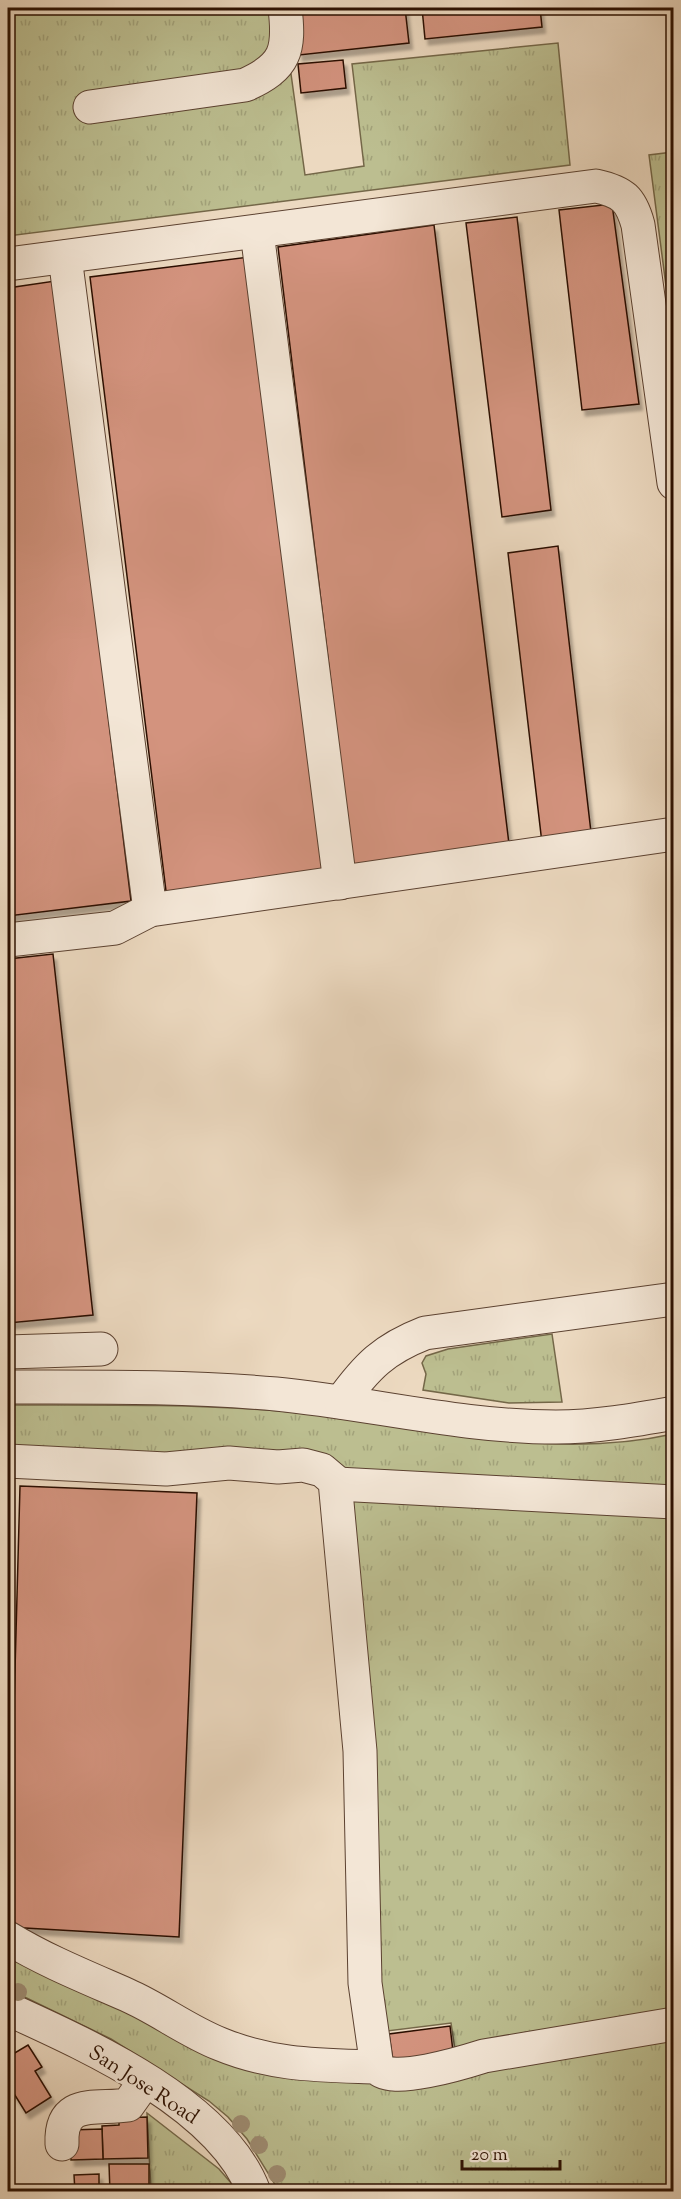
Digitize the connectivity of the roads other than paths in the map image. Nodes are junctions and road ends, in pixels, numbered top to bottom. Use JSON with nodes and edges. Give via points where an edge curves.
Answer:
{"nodes":[{"id":1,"x":285,"y":8,"type":"edge"},
{"id":2,"x":90,"y":107,"type":"dead end"},
{"id":3,"x":257,"y":232,"type":"junction"},
{"id":4,"x":65,"y":257,"type":"junction"},
{"id":5,"x":8,"y":264,"type":"edge"},
{"id":6,"x":674,"y":483,"type":"edge"},
{"id":7,"x":674,"y":834,"type":"edge"},
{"id":8,"x":340,"y":883,"type":"junction"},
{"id":9,"x":150,"y":910,"type":"junction"},
{"id":10,"x":8,"y":940,"type":"edge"},
{"id":11,"x":674,"y":1299,"type":"edge"},
{"id":12,"x":101,"y":1348,"type":"dead end"},
{"id":13,"x":8,"y":1352,"type":"edge"},
{"id":14,"x":8,"y":1387,"type":"edge"},
{"id":15,"x":342,"y":1402,"type":"junction"},
{"id":16,"x":674,"y":1413,"type":"edge"},
{"id":17,"x":8,"y":1461,"type":"edge"},
{"id":18,"x":337,"y":1484,"type":"junction"},
{"id":19,"x":674,"y":1502,"type":"edge"},
{"id":20,"x":8,"y":1938,"type":"edge"},
{"id":21,"x":8,"y":2009,"type":"edge"},
{"id":22,"x":674,"y":2024,"type":"edge"},
{"id":23,"x":377,"y":2067,"type":"junction"},
{"id":24,"x":145,"y":2081,"type":"junction"},
{"id":25,"x":62,"y":2144,"type":"dead end"},
{"id":26,"x":254,"y":2192,"type":"edge"}],
"edges":[{"from":1,"to":2,"type":"street","via":[[285,53],[265,76],[245,85]]},
{"from":3,"to":4,"type":"street"},
{"from":3,"to":6,"type":"street","via":[[596,186],[615,190],[632,205],[638,225]]},
{"from":3,"to":8,"type":"street"},
{"from":4,"to":5,"type":"street"},
{"from":4,"to":9,"type":"street"},
{"from":7,"to":8,"type":"street"},
{"from":8,"to":9,"type":"street"},
{"from":9,"to":10,"type":"street","via":[[115,928]]},
{"from":11,"to":15,"type":"street","via":[[425,1333],[378,1357]]},
{"from":12,"to":13,"type":"street"},
{"from":14,"to":15,"type":"street","via":[[180,1389]]},
{"from":15,"to":16,"type":"street","via":[[556,1427],[609,1424]]},
{"from":17,"to":18,"type":"street","via":[[166,1468],[229,1463],[303,1465],[322,1470]]},
{"from":18,"to":19,"type":"street"},
{"from":18,"to":23,"type":"street","via":[[360,1751],[365,1983]]},
{"from":20,"to":23,"type":"street","via":[[227,2047],[301,2065]]},
{"from":21,"to":24,"type":"street","name":"San Jose Road","via":[[78,2041]]},
{"from":22,"to":23,"type":"street","via":[[484,2056],[453,2067],[391,2074]]},
{"from":24,"to":25,"type":"street","via":[[128,2105],[81,2108],[68,2115],[62,2125]]},
{"from":24,"to":26,"type":"street","name":"San Jose Road","via":[[212,2130],[234,2154]]}]}
